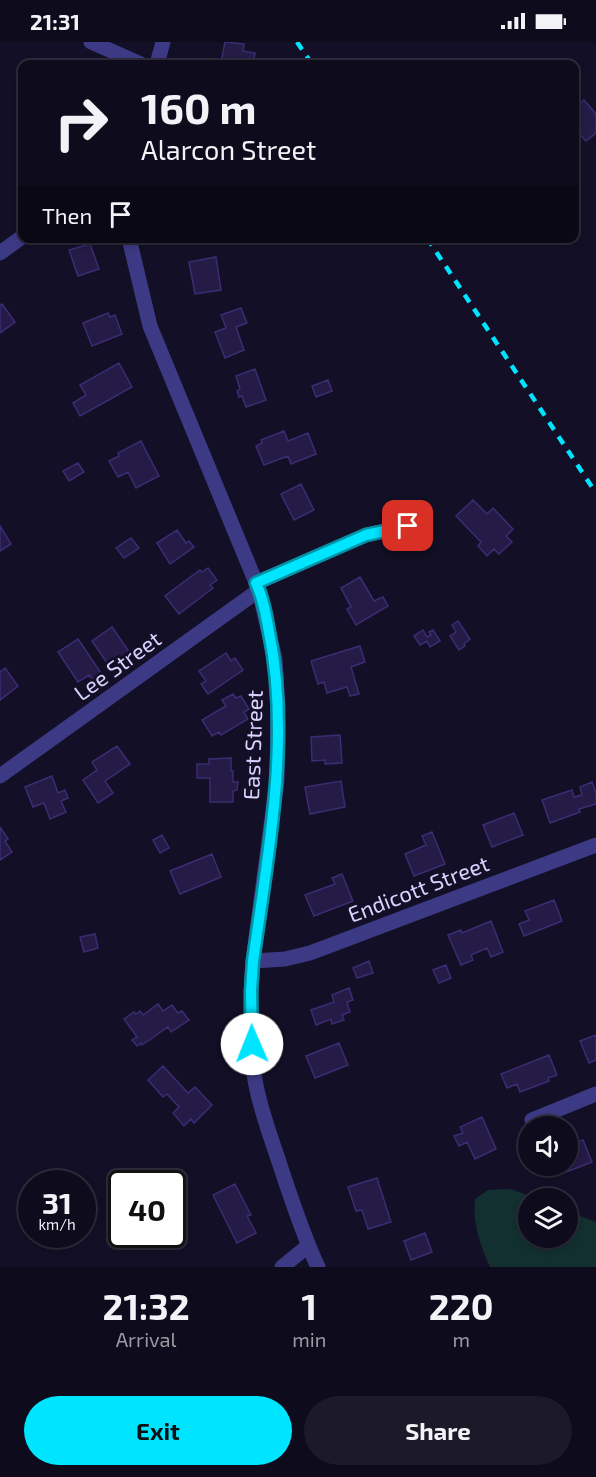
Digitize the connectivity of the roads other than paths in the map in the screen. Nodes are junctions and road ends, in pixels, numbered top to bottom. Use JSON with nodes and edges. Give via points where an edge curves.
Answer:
{"nodes":[{"id":1,"x":91,"y":42,"type":"edge"},
{"id":2,"x":163,"y":42,"type":"edge"},
{"id":3,"x":132,"y":60,"type":"edge"},
{"id":4,"x":157,"y":60,"type":"edge"},
{"id":5,"x":18,"y":240,"type":"edge"},
{"id":6,"x":130,"y":243,"type":"edge"},
{"id":7,"x":0,"y":253,"type":"edge"},
{"id":8,"x":408,"y":526,"type":"dead end"},
{"id":9,"x":258,"y":587,"type":"junction"},
{"id":10,"x":0,"y":776,"type":"edge"},
{"id":11,"x":596,"y":845,"type":"edge"},
{"id":12,"x":253,"y":961,"type":"junction"},
{"id":13,"x":596,"y":1094,"type":"edge"},
{"id":14,"x":542,"y":1116,"type":"edge"},
{"id":15,"x":308,"y":1246,"type":"junction"},
{"id":16,"x":282,"y":1267,"type":"edge"},
{"id":17,"x":318,"y":1267,"type":"edge"}],
"edges":[{"from":1,"to":3,"type":"street"},
{"from":2,"to":4,"type":"street"},
{"from":5,"to":7,"type":"street"},
{"from":6,"to":9,"type":"street","name":"East Street","via":[[150,326]]},
{"from":8,"to":9,"type":"street","name":"Lee Street","via":[[366,535]]},
{"from":9,"to":10,"type":"street","name":"Lee Street"},
{"from":9,"to":12,"type":"street","name":"East Street","via":[[275,659],[278,743],[277,780]]},
{"from":11,"to":12,"type":"street","name":"Endicott Street","via":[[310,953]]},
{"from":12,"to":15,"type":"street","name":"East Street","via":[[255,1080]]},
{"from":13,"to":14,"type":"street"},
{"from":15,"to":16,"type":"street"},
{"from":15,"to":17,"type":"street","name":"East Street"}]}
